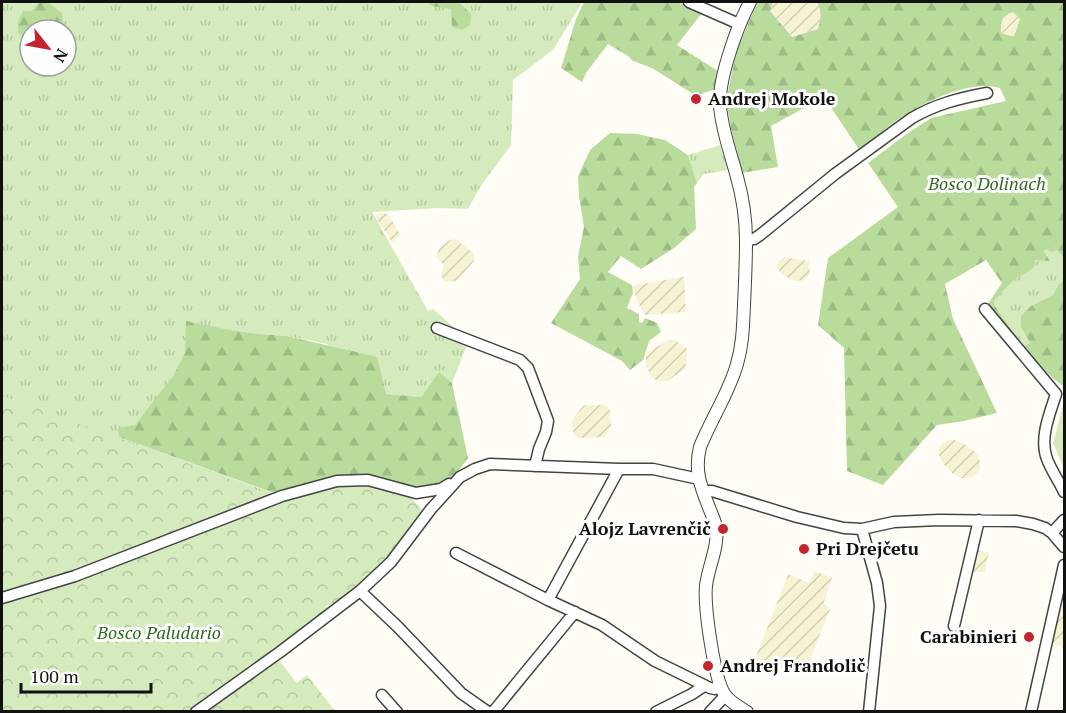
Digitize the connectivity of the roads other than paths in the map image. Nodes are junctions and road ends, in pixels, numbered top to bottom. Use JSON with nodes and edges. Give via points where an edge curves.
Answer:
{"nodes":[{"id":1,"x":688,"y":2,"type":"edge"},
{"id":2,"x":750,"y":2,"type":"edge"},
{"id":3,"x":739,"y":24,"type":"junction"},
{"id":4,"x":987,"y":93,"type":"dead end"},
{"id":5,"x":746,"y":240,"type":"junction"},
{"id":6,"x":986,"y":309,"type":"dead end"},
{"id":7,"x":437,"y":328,"type":"dead end"},
{"id":8,"x":535,"y":466,"type":"junction"},
{"id":9,"x":619,"y":469,"type":"junction"},
{"id":10,"x":460,"y":477,"type":"junction"},
{"id":11,"x":701,"y":485,"type":"junction"},
{"id":12,"x":1065,"y":492,"type":"edge"},
{"id":13,"x":416,"y":493,"type":"junction"},
{"id":14,"x":432,"y":509,"type":"junction"},
{"id":15,"x":979,"y":520,"type":"junction"},
{"id":16,"x":1065,"y":520,"type":"edge"},
{"id":17,"x":862,"y":529,"type":"junction"},
{"id":18,"x":1052,"y":532,"type":"junction"},
{"id":19,"x":1065,"y":547,"type":"edge"},
{"id":20,"x":456,"y":553,"type":"dead end"},
{"id":21,"x":1065,"y":565,"type":"edge"},
{"id":22,"x":360,"y":591,"type":"junction"},
{"id":23,"x":2,"y":598,"type":"edge"},
{"id":24,"x":548,"y":600,"type":"junction"},
{"id":25,"x":575,"y":612,"type":"junction"},
{"id":26,"x":954,"y":626,"type":"dead end"},
{"id":27,"x":704,"y":686,"type":"junction"},
{"id":28,"x":723,"y":691,"type":"junction"},
{"id":29,"x":382,"y":695,"type":"dead end"},
{"id":30,"x":200,"y":709,"type":"edge"},
{"id":31,"x":397,"y":711,"type":"edge"},
{"id":32,"x":488,"y":711,"type":"edge"},
{"id":33,"x":493,"y":711,"type":"edge"},
{"id":34,"x":656,"y":711,"type":"edge"},
{"id":35,"x":710,"y":711,"type":"edge"},
{"id":36,"x":747,"y":711,"type":"edge"},
{"id":37,"x":869,"y":711,"type":"edge"},
{"id":38,"x":1031,"y":711,"type":"edge"}],
"edges":[{"from":1,"to":3,"type":"street"},
{"from":2,"to":3,"type":"street"},
{"from":3,"to":5,"type":"street","via":[[720,87],[720,105],[744,211]]},
{"from":4,"to":5,"type":"street","via":[[942,104],[912,118],[760,235]]},
{"from":5,"to":11,"type":"street","via":[[742,344],[729,387],[700,447]]},
{"from":6,"to":12,"type":"street","via":[[1056,394],[1044,447]]},
{"from":7,"to":8,"type":"street","via":[[520,360],[528,368],[548,421]]},
{"from":8,"to":9,"type":"street"},
{"from":8,"to":10,"type":"street","via":[[490,464]]},
{"from":9,"to":11,"type":"street","via":[[653,468]]},
{"from":9,"to":24,"type":"street"},
{"from":10,"to":13,"type":"street","via":[[441,489]]},
{"from":10,"to":14,"type":"street"},
{"from":11,"to":17,"type":"street","via":[[754,505],[829,525]]},
{"from":11,"to":28,"type":"street","via":[[716,526],[705,600],[715,670]]},
{"from":13,"to":14,"type":"street"},
{"from":13,"to":23,"type":"street","via":[[368,480],[337,482],[282,496],[75,576]]},
{"from":14,"to":22,"type":"street","via":[[391,562]]},
{"from":15,"to":17,"type":"street","via":[[894,522]]},
{"from":15,"to":18,"type":"street","via":[[1025,522]]},
{"from":15,"to":26,"type":"street"},
{"from":16,"to":18,"type":"street"},
{"from":17,"to":37,"type":"street","via":[[880,606]]},
{"from":18,"to":19,"type":"street"},
{"from":20,"to":24,"type":"street"},
{"from":21,"to":38,"type":"street"},
{"from":22,"to":30,"type":"street"},
{"from":22,"to":32,"type":"street","via":[[461,693]]},
{"from":24,"to":25,"type":"street"},
{"from":25,"to":27,"type":"street"},
{"from":25,"to":33,"type":"street"},
{"from":27,"to":28,"type":"street"},
{"from":27,"to":34,"type":"street"},
{"from":28,"to":35,"type":"street"},
{"from":28,"to":36,"type":"street"},
{"from":29,"to":31,"type":"street"}]}
